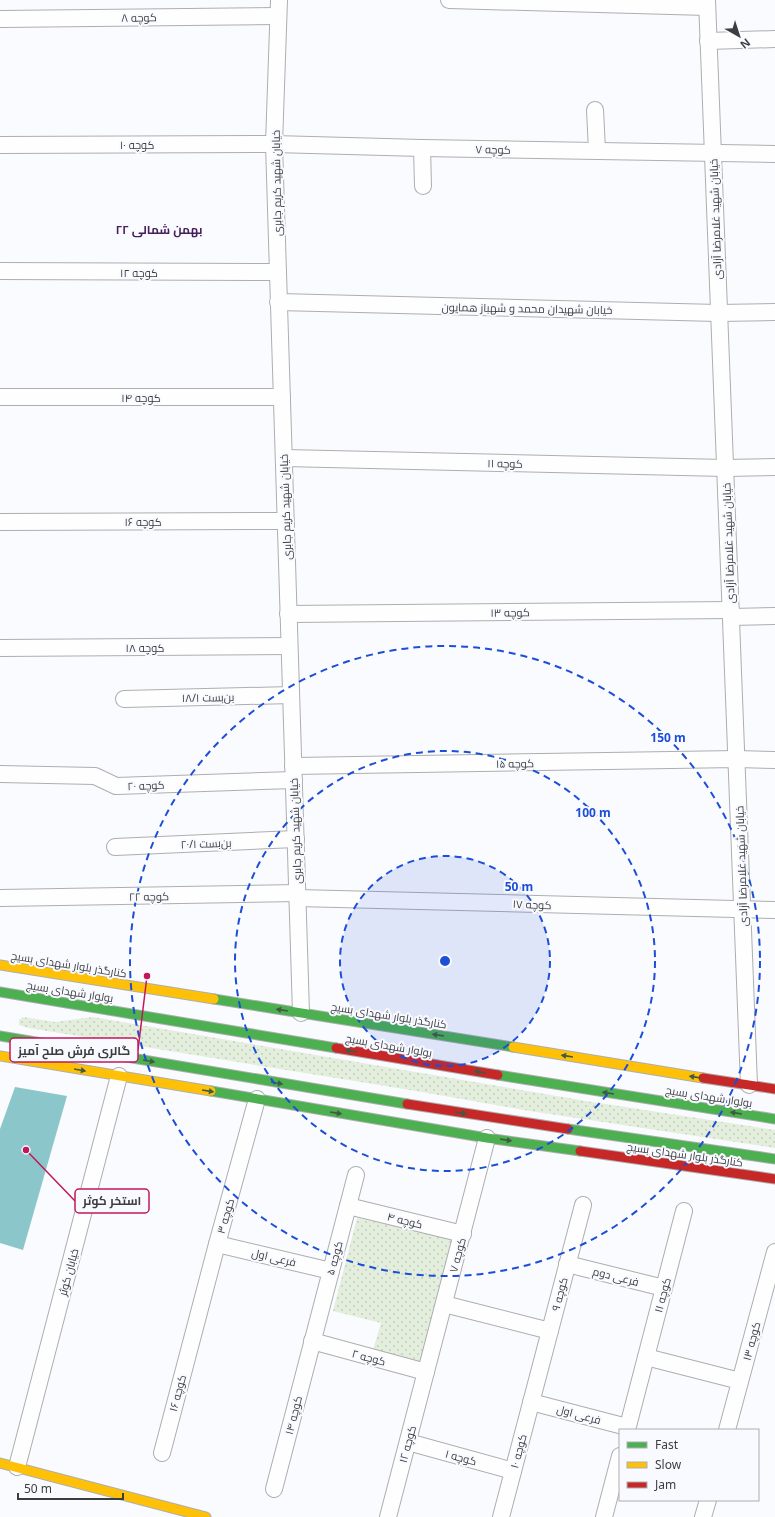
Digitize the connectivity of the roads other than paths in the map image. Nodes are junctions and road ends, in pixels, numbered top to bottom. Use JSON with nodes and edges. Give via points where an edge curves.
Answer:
{"nodes":[{"id":1,"x":449,"y":0,"type":"edge"},
{"id":2,"x":707,"y":4,"type":"edge"},
{"id":3,"x":279,"y":8,"type":"edge"},
{"id":4,"x":0,"y":19,"type":"edge"},
{"id":5,"x":775,"y":39,"type":"edge"},
{"id":6,"x":708,"y":41,"type":"junction"},
{"id":7,"x":595,"y":110,"type":"dead end"},
{"id":8,"x":274,"y":144,"type":"junction"},
{"id":9,"x":0,"y":145,"type":"edge"},
{"id":10,"x":422,"y":148,"type":"junction"},
{"id":11,"x":597,"y":150,"type":"junction"},
{"id":12,"x":713,"y":153,"type":"junction"},
{"id":13,"x":775,"y":154,"type":"edge"},
{"id":14,"x":423,"y":186,"type":"dead end"},
{"id":15,"x":0,"y":271,"type":"edge"},
{"id":16,"x":278,"y":272,"type":"junction"},
{"id":17,"x":278,"y":302,"type":"junction"},
{"id":18,"x":718,"y":312,"type":"junction"},
{"id":19,"x":775,"y":312,"type":"edge"},
{"id":20,"x":0,"y":397,"type":"edge"},
{"id":21,"x":282,"y":397,"type":"junction"},
{"id":22,"x":284,"y":458,"type":"junction"},
{"id":23,"x":725,"y":468,"type":"junction"},
{"id":24,"x":775,"y":468,"type":"edge"},
{"id":25,"x":286,"y":521,"type":"junction"},
{"id":26,"x":0,"y":522,"type":"edge"},
{"id":27,"x":731,"y":613,"type":"junction"},
{"id":28,"x":288,"y":614,"type":"junction"},
{"id":29,"x":775,"y":616,"type":"edge"},
{"id":30,"x":289,"y":646,"type":"junction"},
{"id":31,"x":0,"y":648,"type":"edge"},
{"id":32,"x":291,"y":694,"type":"junction"},
{"id":33,"x":124,"y":699,"type":"dead end"},
{"id":34,"x":736,"y":759,"type":"junction"},
{"id":35,"x":775,"y":760,"type":"edge"},
{"id":36,"x":294,"y":773,"type":"junction"},
{"id":37,"x":0,"y":774,"type":"edge"},
{"id":38,"x":296,"y":839,"type":"junction"},
{"id":39,"x":116,"y":847,"type":"dead end"},
{"id":40,"x":297,"y":895,"type":"junction"},
{"id":41,"x":0,"y":898,"type":"edge"},
{"id":42,"x":743,"y":910,"type":"junction"},
{"id":43,"x":775,"y":910,"type":"edge"},
{"id":44,"x":0,"y":965,"type":"edge"},
{"id":45,"x":0,"y":992,"type":"edge"},
{"id":46,"x":196,"y":997,"type":"junction"},
{"id":47,"x":174,"y":1003,"type":"dead end"},
{"id":48,"x":159,"y":1008,"type":"dead end"},
{"id":49,"x":301,"y":1014,"type":"junction"},
{"id":50,"x":137,"y":1015,"type":"junction"},
{"id":51,"x":391,"y":1028,"type":"junction"},
{"id":52,"x":0,"y":1036,"type":"edge"},
{"id":53,"x":401,"y":1039,"type":"dead end"},
{"id":54,"x":410,"y":1051,"type":"dead end"},
{"id":55,"x":0,"y":1056,"type":"edge"},
{"id":56,"x":420,"y":1062,"type":"junction"},
{"id":57,"x":119,"y":1076,"type":"junction"},
{"id":58,"x":749,"y":1085,"type":"junction"},
{"id":59,"x":775,"y":1089,"type":"edge"},
{"id":60,"x":257,"y":1099,"type":"junction"},
{"id":61,"x":433,"y":1109,"type":"junction"},
{"id":62,"x":372,"y":1118,"type":"junction"},
{"id":63,"x":775,"y":1119,"type":"edge"},
{"id":64,"x":488,"y":1138,"type":"junction"},
{"id":65,"x":775,"y":1159,"type":"edge"},
{"id":66,"x":356,"y":1174,"type":"dead end"},
{"id":67,"x":775,"y":1179,"type":"edge"},
{"id":68,"x":583,"y":1205,"type":"dead end"},
{"id":69,"x":348,"y":1206,"type":"junction"},
{"id":70,"x":684,"y":1211,"type":"dead end"},
{"id":71,"x":463,"y":1234,"type":"junction"},
{"id":72,"x":217,"y":1244,"type":"junction"},
{"id":73,"x":775,"y":1252,"type":"edge"},
{"id":74,"x":567,"y":1264,"type":"junction"},
{"id":75,"x":331,"y":1271,"type":"junction"},
{"id":76,"x":664,"y":1288,"type":"junction"},
{"id":77,"x":444,"y":1304,"type":"junction"},
{"id":78,"x":550,"y":1331,"type":"junction"},
{"id":79,"x":193,"y":1332,"type":"joint"},
{"id":80,"x":312,"y":1341,"type":"junction"},
{"id":81,"x":646,"y":1358,"type":"junction"},
{"id":82,"x":426,"y":1372,"type":"junction"},
{"id":83,"x":740,"y":1381,"type":"junction"},
{"id":84,"x":536,"y":1384,"type":"joint"},
{"id":85,"x":531,"y":1402,"type":"junction"},
{"id":86,"x":627,"y":1429,"type":"edge"},
{"id":87,"x":727,"y":1429,"type":"edge"},
{"id":88,"x":408,"y":1442,"type":"junction"},
{"id":89,"x":162,"y":1454,"type":"dead end"},
{"id":90,"x":619,"y":1460,"type":"edge"},
{"id":91,"x":0,"y":1463,"type":"edge"},
{"id":92,"x":17,"y":1467,"type":"junction"},
{"id":93,"x":513,"y":1471,"type":"junction"},
{"id":94,"x":274,"y":1489,"type":"dead end"},
{"id":95,"x":708,"y":1501,"type":"edge"},
{"id":96,"x":196,"y":1516,"type":"edge"},
{"id":97,"x":388,"y":1517,"type":"edge"},
{"id":98,"x":501,"y":1517,"type":"edge"},
{"id":99,"x":604,"y":1517,"type":"edge"},
{"id":100,"x":703,"y":1517,"type":"edge"}],
"edges":[{"from":1,"to":2,"type":"street"},
{"from":2,"to":6,"type":"street","name":"خیابان شهید غلامرضا آزادی"},
{"from":3,"to":4,"type":"street","name":"کوچه ۸"},
{"from":3,"to":8,"type":"street","name":"خیابان شهید کریم جابری"},
{"from":5,"to":6,"type":"street"},
{"from":6,"to":12,"type":"street","name":"خیابان شهید غلامرضا آزادی"},
{"from":7,"to":11,"type":"street"},
{"from":8,"to":9,"type":"street","name":"کوچه ۱۰"},
{"from":8,"to":10,"type":"street","name":"کوچه ۷"},
{"from":8,"to":16,"type":"street","name":"خیابان شهید کریم جابری"},
{"from":10,"to":11,"type":"street","name":"کوچه ۷"},
{"from":10,"to":14,"type":"street"},
{"from":11,"to":12,"type":"street","name":"کوچه ۷"},
{"from":12,"to":13,"type":"street","name":"کوچه ۷"},
{"from":12,"to":18,"type":"street","name":"خیابان شهید غلامرضا آزادی"},
{"from":15,"to":16,"type":"street","name":"کوچه ۱۲"},
{"from":16,"to":17,"type":"street","name":"خیابان شهید کریم جابری"},
{"from":17,"to":18,"type":"street","name":"خیابان شهیدان محمد و شهباز همایون"},
{"from":17,"to":21,"type":"street","name":"خیابان شهید کریم جابری"},
{"from":18,"to":19,"type":"street","name":"خیابان شهیدان محمد و شهباز همایون"},
{"from":18,"to":23,"type":"street","name":"خیابان شهید غلامرضا آزادی"},
{"from":20,"to":21,"type":"street","name":"کوچه ۱۴"},
{"from":21,"to":22,"type":"street","name":"خیابان شهید کریم جابری"},
{"from":22,"to":23,"type":"street","name":"کوچه ۱۱"},
{"from":22,"to":25,"type":"street","name":"خیابان شهید کریم جابری"},
{"from":23,"to":24,"type":"street"},
{"from":23,"to":27,"type":"street","name":"خیابان شهید غلامرضا آزادی"},
{"from":25,"to":26,"type":"street","name":"کوچه ۱۶"},
{"from":25,"to":28,"type":"street","name":"خیابان شهید کریم جابری"},
{"from":27,"to":28,"type":"street","name":"کوچه ۱۳"},
{"from":27,"to":29,"type":"street"},
{"from":27,"to":34,"type":"street","name":"خیابان شهید غلامرضا آزادی"},
{"from":28,"to":30,"type":"street","name":"خیابان شهید کریم جابری"},
{"from":30,"to":31,"type":"street","name":"کوچه ۱۸"},
{"from":30,"to":32,"type":"street","name":"خیابان شهید کریم جابری"},
{"from":32,"to":33,"type":"street","name":"بن‌بست ۱۸/۱"},
{"from":32,"to":36,"type":"street","name":"خیابان شهید کریم جابری"},
{"from":34,"to":35,"type":"street"},
{"from":34,"to":36,"type":"street","name":"کوچه ۱۵"},
{"from":34,"to":42,"type":"street","name":"خیابان شهید غلامرضا آزادی"},
{"from":36,"to":37,"type":"street","name":"کوچه ۲۰","via":[[116,786],[95,776]]},
{"from":36,"to":38,"type":"street","name":"خیابان شهید کریم جابری"},
{"from":38,"to":39,"type":"street","name":"بن‌بست ۲۰/۱"},
{"from":38,"to":40,"type":"street","name":"خیابان شهید کریم جابری"},
{"from":40,"to":41,"type":"street","name":"کوچه ۲۲"},
{"from":40,"to":42,"type":"street","name":"کوچه ۱۷"},
{"from":40,"to":49,"type":"street","name":"خیابان شهید کریم جابری"},
{"from":42,"to":43,"type":"street"},
{"from":42,"to":58,"type":"street","name":"خیابان شهید غلامرضا آزادی"},
{"from":44,"to":46,"type":"street","name":"کنارگذر بلوار شهدای بسیج"},
{"from":45,"to":50,"type":"street","name":"بولوار شهدای بسیج"},
{"from":46,"to":47,"type":"street"},
{"from":49,"to":46,"type":"street","name":"کنارگذر بلوار شهدای بسیج","one_way":true},
{"from":48,"to":50,"type":"street"},
{"from":49,"to":51,"type":"street","name":"کنارگذر بلوار شهدای بسیج"},
{"from":56,"to":50,"type":"street","name":"بولوار شهدای بسیج","one_way":true},
{"from":51,"to":53,"type":"street"},
{"from":58,"to":51,"type":"street","name":"کنارگذر بلوار شهدای بسیج","one_way":true},
{"from":52,"to":61,"type":"street","one_way":true},
{"from":54,"to":56,"type":"street"},
{"from":55,"to":57,"type":"street","name":"کنارگذر بلوار شهدای بسیج","one_way":true},
{"from":63,"to":56,"type":"street","name":"بولوار شهدای بسیج","one_way":true},
{"from":57,"to":60,"type":"street","name":"کنارگذر بلوار شهدای بسیج","one_way":true},
{"from":57,"to":92,"type":"street","name":"خیابان کوثر"},
{"from":58,"to":59,"type":"street","name":"کنارگذر بلوار شهدای بسیج"},
{"from":60,"to":62,"type":"street","name":"کنارگذر بلوار شهدای بسیج","one_way":true},
{"from":60,"to":72,"type":"street","name":"کوچه ۳"},
{"from":61,"to":62,"type":"street"},
{"from":61,"to":65,"type":"street","one_way":true},
{"from":62,"to":64,"type":"street","name":"کنارگذر بلوار شهدای بسیج"},
{"from":64,"to":67,"type":"street","name":"کنارگذر بلوار شهدای بسیج","one_way":true},
{"from":64,"to":71,"type":"street","name":"کوچه ۷"},
{"from":66,"to":69,"type":"street","name":"کوچه ۵"},
{"from":68,"to":74,"type":"street","name":"کوچه ۹"},
{"from":69,"to":71,"type":"street","name":"کوچه ۴"},
{"from":69,"to":75,"type":"street","name":"کوچه ۵"},
{"from":70,"to":76,"type":"street","name":"کوچه ۱۱"},
{"from":71,"to":77,"type":"street","name":"کوچه ۷"},
{"from":72,"to":75,"type":"street","name":"فرعی اول"},
{"from":72,"to":79,"type":"street","name":"کوچه ۳"},
{"from":73,"to":83,"type":"street","name":"کوچه ۱۳"},
{"from":74,"to":76,"type":"street","name":"فرعی دوم"},
{"from":74,"to":78,"type":"street","name":"کوچه ۹"},
{"from":75,"to":80,"type":"street","name":"کوچه ۵"},
{"from":76,"to":81,"type":"street","name":"کوچه ۱۱"},
{"from":77,"to":78,"type":"street"},
{"from":77,"to":82,"type":"street","name":"کوچه ۷"},
{"from":78,"to":84,"type":"street","name":"کوچه ۹"},
{"from":79,"to":89,"type":"street","name":"کوچه ۱۶"},
{"from":80,"to":82,"type":"street","name":"کوچه ۲"},
{"from":80,"to":94,"type":"street","name":"کوچه ۱۴"},
{"from":81,"to":83,"type":"street"},
{"from":81,"to":86,"type":"street","name":"کوچه ۱۱"},
{"from":82,"to":88,"type":"street","name":"کوچه ۱۲"},
{"from":83,"to":87,"type":"street","name":"کوچه ۱۳"},
{"from":84,"to":85,"type":"street","name":"کوچه ۱۰"},
{"from":85,"to":86,"type":"street","name":"فرعی اول"},
{"from":85,"to":93,"type":"street","name":"کوچه ۱۰"},
{"from":88,"to":93,"type":"street","name":"کوچه ۱"},
{"from":88,"to":97,"type":"street","name":"کوچه ۱۲"},
{"from":90,"to":99,"type":"street"},
{"from":91,"to":92,"type":"street"},
{"from":92,"to":96,"type":"street"},
{"from":93,"to":98,"type":"street","name":"کوچه ۱۰"},
{"from":95,"to":100,"type":"street"}]}
